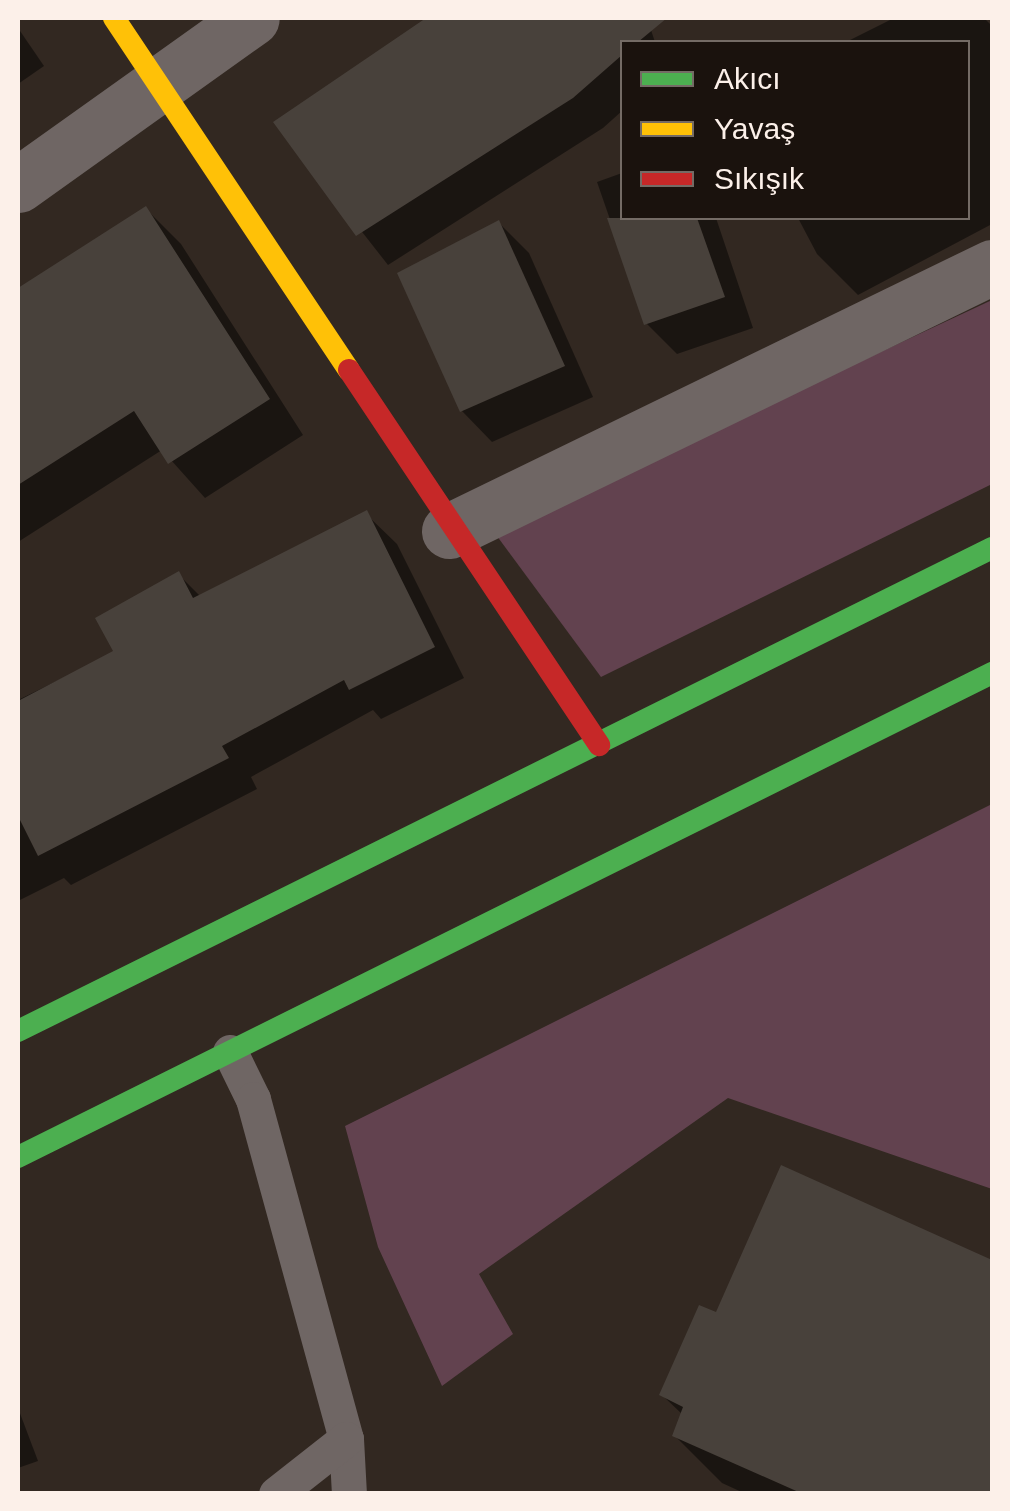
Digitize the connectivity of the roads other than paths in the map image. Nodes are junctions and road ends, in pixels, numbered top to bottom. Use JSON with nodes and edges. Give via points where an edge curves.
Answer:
{"nodes":[{"id":1,"x":114,"y":18,"type":"edge"},
{"id":2,"x":252,"y":18,"type":"edge"},
{"id":3,"x":162,"y":84,"type":"junction"},
{"id":4,"x":18,"y":185,"type":"edge"},
{"id":5,"x":992,"y":267,"type":"edge"},
{"id":6,"x":449,"y":530,"type":"junction"},
{"id":7,"x":992,"y":548,"type":"edge"},
{"id":8,"x":992,"y":674,"type":"edge"},
{"id":9,"x":599,"y":745,"type":"junction"},
{"id":10,"x":18,"y":1031,"type":"edge"},
{"id":11,"x":230,"y":1052,"type":"junction"},
{"id":12,"x":18,"y":1156,"type":"edge"},
{"id":13,"x":346,"y":1439,"type":"junction"},
{"id":14,"x":276,"y":1494,"type":"edge"},
{"id":15,"x":349,"y":1494,"type":"edge"}],
"edges":[{"from":1,"to":3,"type":"main road"},
{"from":2,"to":3,"type":"street"},
{"from":3,"to":4,"type":"street"},
{"from":3,"to":6,"type":"main road"},
{"from":5,"to":6,"type":"street"},
{"from":6,"to":9,"type":"main road"},
{"from":7,"to":9,"type":"main road"},
{"from":8,"to":11,"type":"main road"},
{"from":9,"to":10,"type":"main road"},
{"from":11,"to":12,"type":"main road"},
{"from":11,"to":13,"type":"lane","via":[[253,1100]]},
{"from":13,"to":14,"type":"lane"},
{"from":13,"to":15,"type":"lane"}]}
